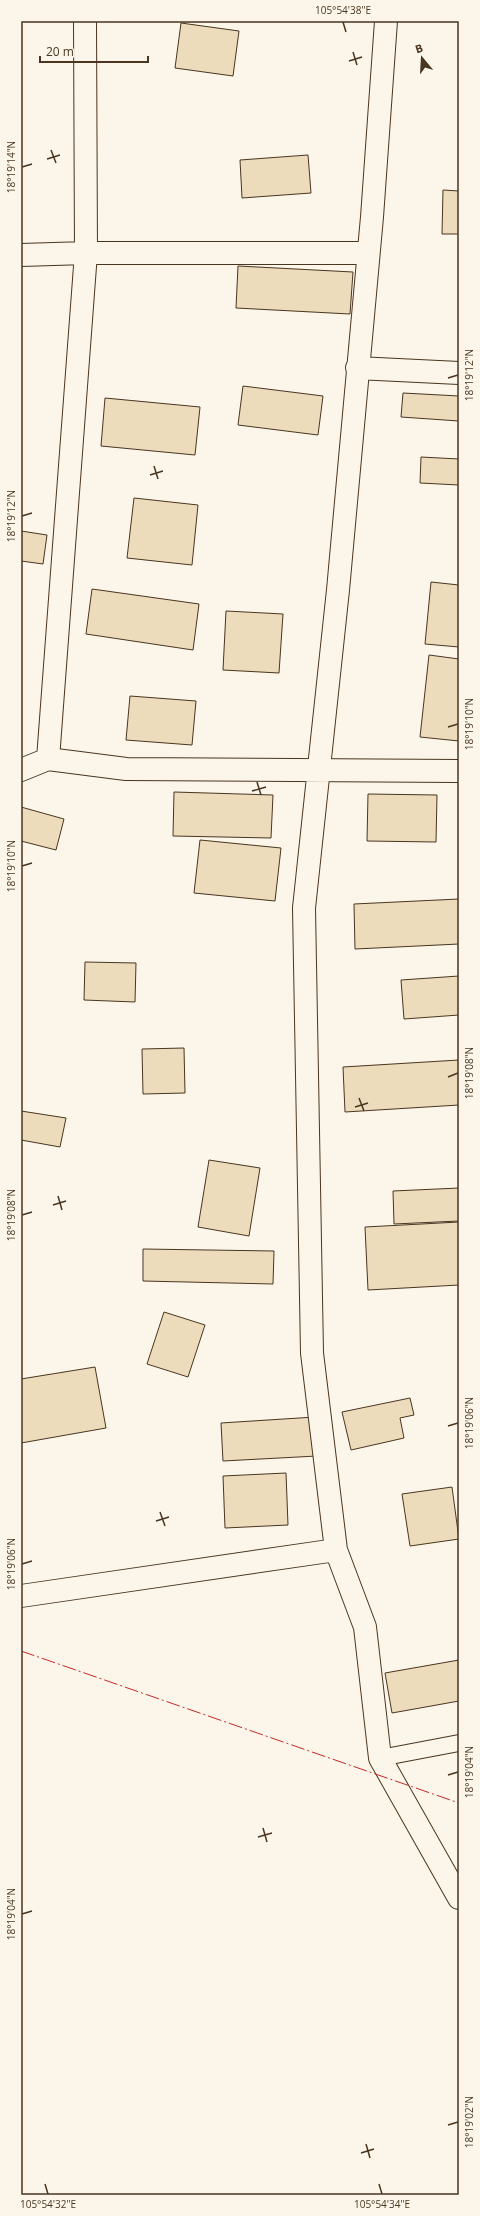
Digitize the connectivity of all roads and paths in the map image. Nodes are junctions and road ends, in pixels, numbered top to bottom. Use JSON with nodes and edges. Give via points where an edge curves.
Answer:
{"nodes":[{"id":1,"x":85,"y":21,"type":"edge"},
{"id":2,"x":386,"y":21,"type":"edge"},
{"id":3,"x":86,"y":253,"type":"junction"},
{"id":4,"x":367,"y":253,"type":"junction"},
{"id":5,"x":21,"y":255,"type":"edge"},
{"id":6,"x":357,"y":368,"type":"junction"},
{"id":7,"x":459,"y":373,"type":"edge"},
{"id":8,"x":48,"y":759,"type":"junction"},
{"id":9,"x":21,"y":770,"type":"edge"},
{"id":10,"x":318,"y":770,"type":"junction"},
{"id":11,"x":459,"y":771,"type":"edge"},
{"id":12,"x":336,"y":1550,"type":"junction"},
{"id":13,"x":21,"y":1596,"type":"edge"},
{"id":14,"x":459,"y":1743,"type":"edge"},
{"id":15,"x":380,"y":1758,"type":"junction"},
{"id":16,"x":459,"y":1898,"type":"edge"}],
"edges":[{"from":1,"to":3,"type":"street"},
{"from":2,"to":4,"type":"street"},
{"from":3,"to":4,"type":"street"},
{"from":3,"to":5,"type":"street"},
{"from":3,"to":8,"type":"street"},
{"from":4,"to":6,"type":"street"},
{"from":6,"to":7,"type":"street"},
{"from":6,"to":10,"type":"street","via":[[338,590]]},
{"from":8,"to":9,"type":"street"},
{"from":8,"to":10,"type":"street","via":[[126,769]]},
{"from":10,"to":11,"type":"street"},
{"from":10,"to":12,"type":"street","via":[[304,908],[312,1354]]},
{"from":12,"to":13,"type":"street"},
{"from":12,"to":15,"type":"street","via":[[365,1627]]},
{"from":14,"to":15,"type":"lane"},
{"from":15,"to":16,"type":"street"}]}
